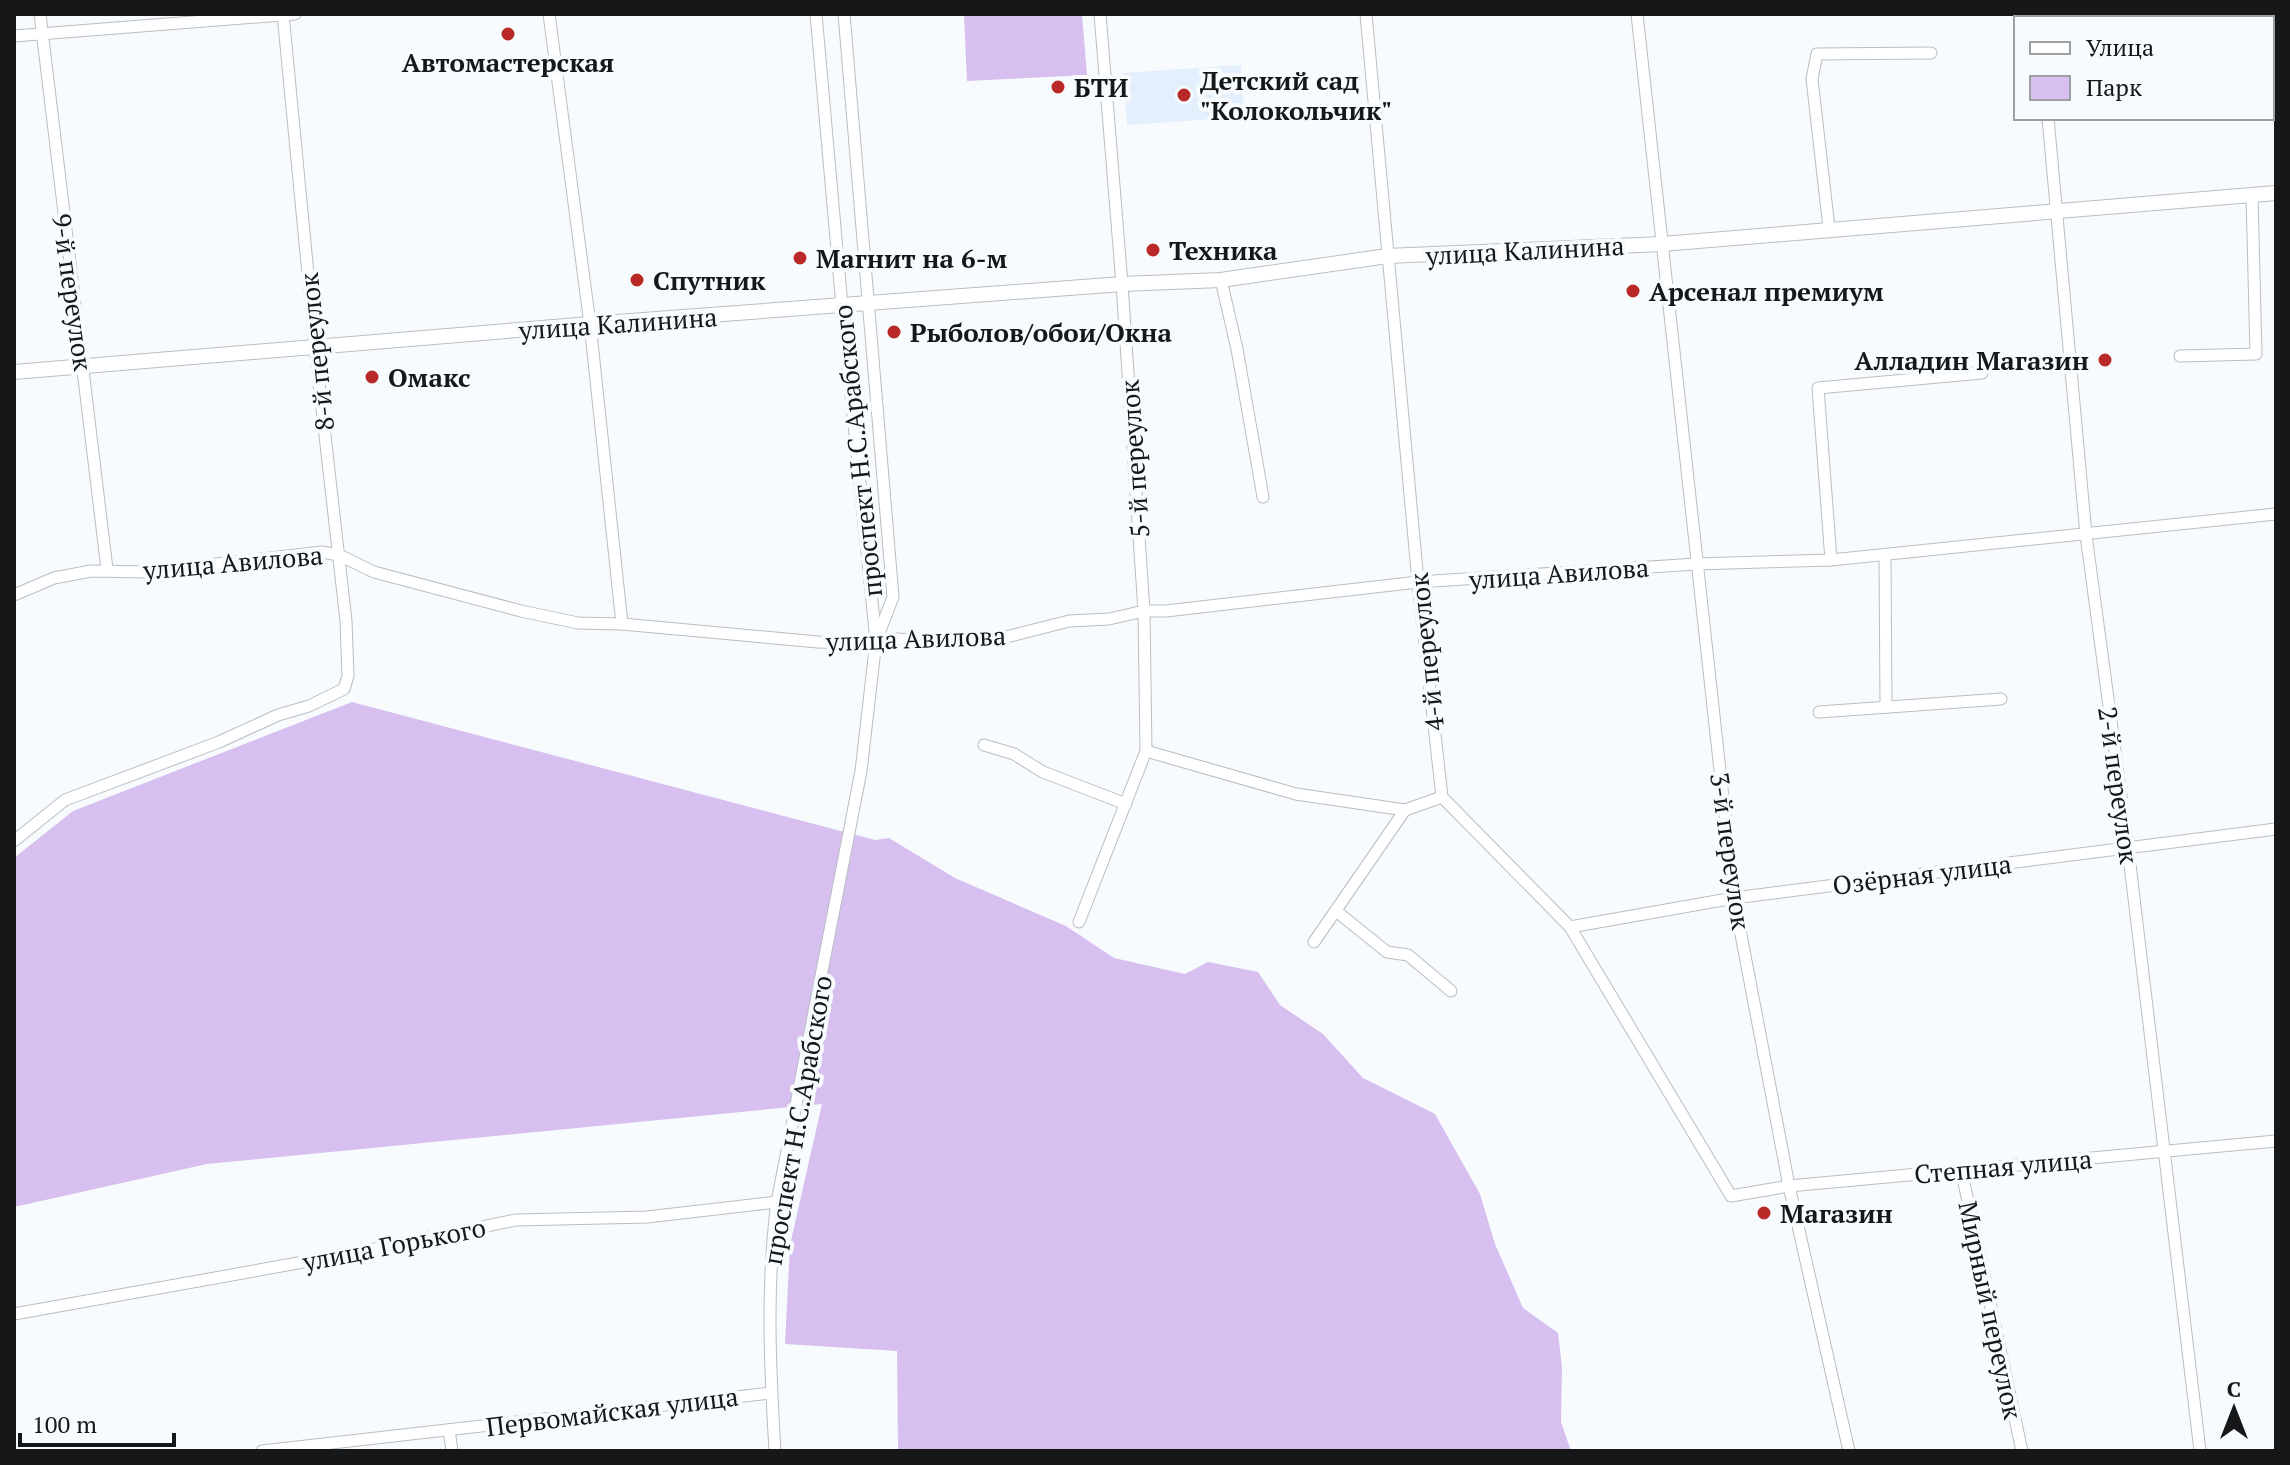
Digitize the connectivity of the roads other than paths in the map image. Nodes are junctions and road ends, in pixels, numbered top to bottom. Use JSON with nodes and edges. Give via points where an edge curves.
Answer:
{"nodes":[{"id":1,"x":40,"y":14,"type":"edge"},
{"id":2,"x":283,"y":14,"type":"edge"},
{"id":3,"x":295,"y":14,"type":"edge"},
{"id":4,"x":549,"y":14,"type":"edge"},
{"id":5,"x":816,"y":14,"type":"edge"},
{"id":6,"x":844,"y":14,"type":"edge"},
{"id":7,"x":1100,"y":14,"type":"edge"},
{"id":8,"x":1366,"y":14,"type":"edge"},
{"id":9,"x":1637,"y":14,"type":"edge"},
{"id":10,"x":42,"y":34,"type":"junction"},
{"id":11,"x":14,"y":36,"type":"edge"},
{"id":12,"x":1931,"y":53,"type":"dead end"},
{"id":13,"x":2048,"y":120,"type":"edge"},
{"id":14,"x":2276,"y":193,"type":"edge"},
{"id":15,"x":2252,"y":195,"type":"junction"},
{"id":16,"x":2056,"y":211,"type":"junction"},
{"id":17,"x":1829,"y":228,"type":"junction"},
{"id":18,"x":1662,"y":244,"type":"junction"},
{"id":19,"x":1387,"y":256,"type":"junction"},
{"id":20,"x":1221,"y":280,"type":"junction"},
{"id":21,"x":1122,"y":284,"type":"junction"},
{"id":22,"x":868,"y":304,"type":"junction"},
{"id":23,"x":842,"y":306,"type":"junction"},
{"id":24,"x":590,"y":324,"type":"junction"},
{"id":25,"x":315,"y":347,"type":"junction"},
{"id":26,"x":2180,"y":356,"type":"dead end"},
{"id":27,"x":80,"y":367,"type":"junction"},
{"id":28,"x":14,"y":372,"type":"edge"},
{"id":29,"x":1982,"y":373,"type":"dead end"},
{"id":30,"x":1263,"y":497,"type":"dead end"},
{"id":31,"x":2276,"y":514,"type":"edge"},
{"id":32,"x":2086,"y":535,"type":"junction"},
{"id":33,"x":339,"y":555,"type":"junction"},
{"id":34,"x":1885,"y":555,"type":"junction"},
{"id":35,"x":1831,"y":560,"type":"junction"},
{"id":36,"x":1696,"y":564,"type":"junction"},
{"id":37,"x":107,"y":569,"type":"junction"},
{"id":38,"x":1418,"y":582,"type":"junction"},
{"id":39,"x":14,"y":595,"type":"edge"},
{"id":40,"x":1144,"y":611,"type":"junction"},
{"id":41,"x":622,"y":624,"type":"junction"},
{"id":42,"x":876,"y":641,"type":"junction"},
{"id":43,"x":2001,"y":699,"type":"dead end"},
{"id":44,"x":1886,"y":707,"type":"junction"},
{"id":45,"x":1819,"y":712,"type":"dead end"},
{"id":46,"x":984,"y":745,"type":"dead end"},
{"id":47,"x":1146,"y":751,"type":"junction"},
{"id":48,"x":1442,"y":797,"type":"junction"},
{"id":49,"x":1126,"y":804,"type":"junction"},
{"id":50,"x":1405,"y":810,"type":"junction"},
{"id":51,"x":2276,"y":829,"type":"edge"},
{"id":52,"x":14,"y":841,"type":"edge"},
{"id":53,"x":2128,"y":848,"type":"junction"},
{"id":54,"x":1734,"y":898,"type":"junction"},
{"id":55,"x":1336,"y":911,"type":"junction"},
{"id":56,"x":1079,"y":922,"type":"dead end"},
{"id":57,"x":1570,"y":927,"type":"junction"},
{"id":58,"x":1314,"y":942,"type":"dead end"},
{"id":59,"x":1451,"y":991,"type":"dead end"},
{"id":60,"x":2276,"y":1141,"type":"edge"},
{"id":61,"x":2165,"y":1152,"type":"junction"},
{"id":62,"x":1961,"y":1169,"type":"junction"},
{"id":63,"x":1789,"y":1186,"type":"junction"},
{"id":64,"x":777,"y":1202,"type":"junction"},
{"id":65,"x":14,"y":1314,"type":"edge"},
{"id":66,"x":771,"y":1393,"type":"junction"},
{"id":67,"x":449,"y":1430,"type":"junction"},
{"id":68,"x":262,"y":1451,"type":"edge"},
{"id":69,"x":452,"y":1451,"type":"edge"},
{"id":70,"x":775,"y":1451,"type":"edge"},
{"id":71,"x":1849,"y":1451,"type":"edge"},
{"id":72,"x":2022,"y":1451,"type":"edge"},
{"id":73,"x":2200,"y":1451,"type":"edge"}],
"edges":[{"from":1,"to":10,"type":"street","name":"9-й переулок"},
{"from":2,"to":3,"type":"street"},
{"from":2,"to":10,"type":"street"},
{"from":2,"to":25,"type":"street","name":"8-й переулок"},
{"from":4,"to":24,"type":"street"},
{"from":5,"to":23,"type":"street","name":"проспект Н.С.Арабского"},
{"from":6,"to":22,"type":"street","name":"проспект Н.С.Арабского"},
{"from":7,"to":21,"type":"street","name":"5-й переулок"},
{"from":8,"to":19,"type":"street","name":"4-й переулок"},
{"from":9,"to":18,"type":"street","name":"3-й переулок"},
{"from":10,"to":11,"type":"street"},
{"from":10,"to":27,"type":"street","name":"9-й переулок"},
{"from":12,"to":17,"type":"street","via":[[1817,54],[1812,79]]},
{"from":13,"to":16,"type":"street","name":"2-й переулок"},
{"from":14,"to":15,"type":"main road","name":"улица Калинина"},
{"from":15,"to":16,"type":"main road","name":"улица Калинина"},
{"from":15,"to":26,"type":"street","via":[[2256,354]]},
{"from":16,"to":17,"type":"main road","name":"улица Калинина"},
{"from":16,"to":32,"type":"street","name":"2-й переулок"},
{"from":17,"to":18,"type":"main road","name":"улица Калинина"},
{"from":18,"to":19,"type":"main road","name":"улица Калинина"},
{"from":18,"to":36,"type":"street","name":"3-й переулок"},
{"from":19,"to":20,"type":"main road","name":"улица Калинина"},
{"from":19,"to":38,"type":"street","name":"4-й переулок"},
{"from":20,"to":21,"type":"main road","name":"улица Калинина"},
{"from":20,"to":30,"type":"street"},
{"from":21,"to":22,"type":"main road","name":"улица Калинина"},
{"from":21,"to":40,"type":"street","name":"5-й переулок"},
{"from":22,"to":23,"type":"main road","name":"улица Калинина"},
{"from":22,"to":42,"type":"street","name":"проспект Н.С.Арабского","via":[[893,597]]},
{"from":23,"to":24,"type":"main road","name":"улица Калинина"},
{"from":23,"to":42,"type":"street","name":"проспект Н.С.Арабского"},
{"from":24,"to":25,"type":"main road","name":"улица Калинина"},
{"from":24,"to":41,"type":"street"},
{"from":25,"to":27,"type":"main road","name":"улица Калинина"},
{"from":25,"to":33,"type":"street","name":"8-й переулок"},
{"from":27,"to":28,"type":"main road","name":"улица Калинина"},
{"from":27,"to":37,"type":"street","name":"9-й переулок"},
{"from":29,"to":35,"type":"street","via":[[1818,388]]},
{"from":31,"to":32,"type":"street","name":"улица Авилова"},
{"from":32,"to":34,"type":"street","name":"улица Авилова"},
{"from":32,"to":53,"type":"street","name":"2-й переулок"},
{"from":33,"to":37,"type":"street","name":"улица Авилова","via":[[309,552],[146,572]]},
{"from":33,"to":41,"type":"street","name":"улица Авилова","via":[[374,572],[521,611],[578,623]]},
{"from":33,"to":52,"type":"street","name":"8-й переулок","via":[[346,621],[344,689],[65,800]]},
{"from":34,"to":35,"type":"street","name":"улица Авилова"},
{"from":34,"to":44,"type":"street"},
{"from":35,"to":36,"type":"street","name":"улица Авилова"},
{"from":36,"to":38,"type":"street","name":"улица Авилова"},
{"from":36,"to":54,"type":"street","name":"3-й переулок"},
{"from":37,"to":39,"type":"street","name":"улица Авилова","via":[[54,578]]},
{"from":38,"to":40,"type":"street","name":"улица Авилова"},
{"from":38,"to":48,"type":"street","name":"4-й переулок"},
{"from":40,"to":42,"type":"street","name":"улица Авилова","via":[[1010,636]]},
{"from":40,"to":47,"type":"street","name":"5-й переулок"},
{"from":41,"to":42,"type":"street","name":"улица Авилова","via":[[818,642]]},
{"from":42,"to":64,"type":"street","name":"проспект Н.С.Арабского","via":[[861,771]]},
{"from":43,"to":44,"type":"street"},
{"from":44,"to":45,"type":"street"},
{"from":46,"to":49,"type":"street"},
{"from":47,"to":49,"type":"street","name":"5-й переулок"},
{"from":47,"to":50,"type":"street","via":[[1296,794]]},
{"from":48,"to":50,"type":"street"},
{"from":48,"to":57,"type":"street"},
{"from":49,"to":56,"type":"street","name":"5-й переулок"},
{"from":50,"to":55,"type":"street"},
{"from":51,"to":53,"type":"street","name":"Озёрная улица"},
{"from":53,"to":54,"type":"street","name":"Озёрная улица"},
{"from":53,"to":61,"type":"street","name":"2-й переулок"},
{"from":54,"to":57,"type":"street","name":"Озёрная улица"},
{"from":54,"to":63,"type":"street","name":"3-й переулок"},
{"from":55,"to":58,"type":"street"},
{"from":55,"to":59,"type":"street","via":[[1387,952],[1408,955]]},
{"from":57,"to":63,"type":"street","name":"Степная улица","via":[[1731,1196]]},
{"from":60,"to":61,"type":"street","name":"Степная улица"},
{"from":61,"to":62,"type":"street","name":"Степная улица"},
{"from":61,"to":73,"type":"street","name":"2-й переулок"},
{"from":62,"to":63,"type":"street","name":"Степная улица"},
{"from":62,"to":72,"type":"street","name":"Мирный переулок"},
{"from":63,"to":71,"type":"street","name":"3-й переулок"},
{"from":64,"to":65,"type":"street","name":"улица Горького","via":[[647,1217],[516,1220]]},
{"from":64,"to":66,"type":"street","name":"проспект Н.С.Арабского","via":[[769,1272]]},
{"from":66,"to":67,"type":"street","name":"Первомайская улица"},
{"from":66,"to":70,"type":"street","name":"проспект Н.С.Арабского"},
{"from":67,"to":68,"type":"street","name":"Первомайская улица"},
{"from":67,"to":69,"type":"street"}]}
